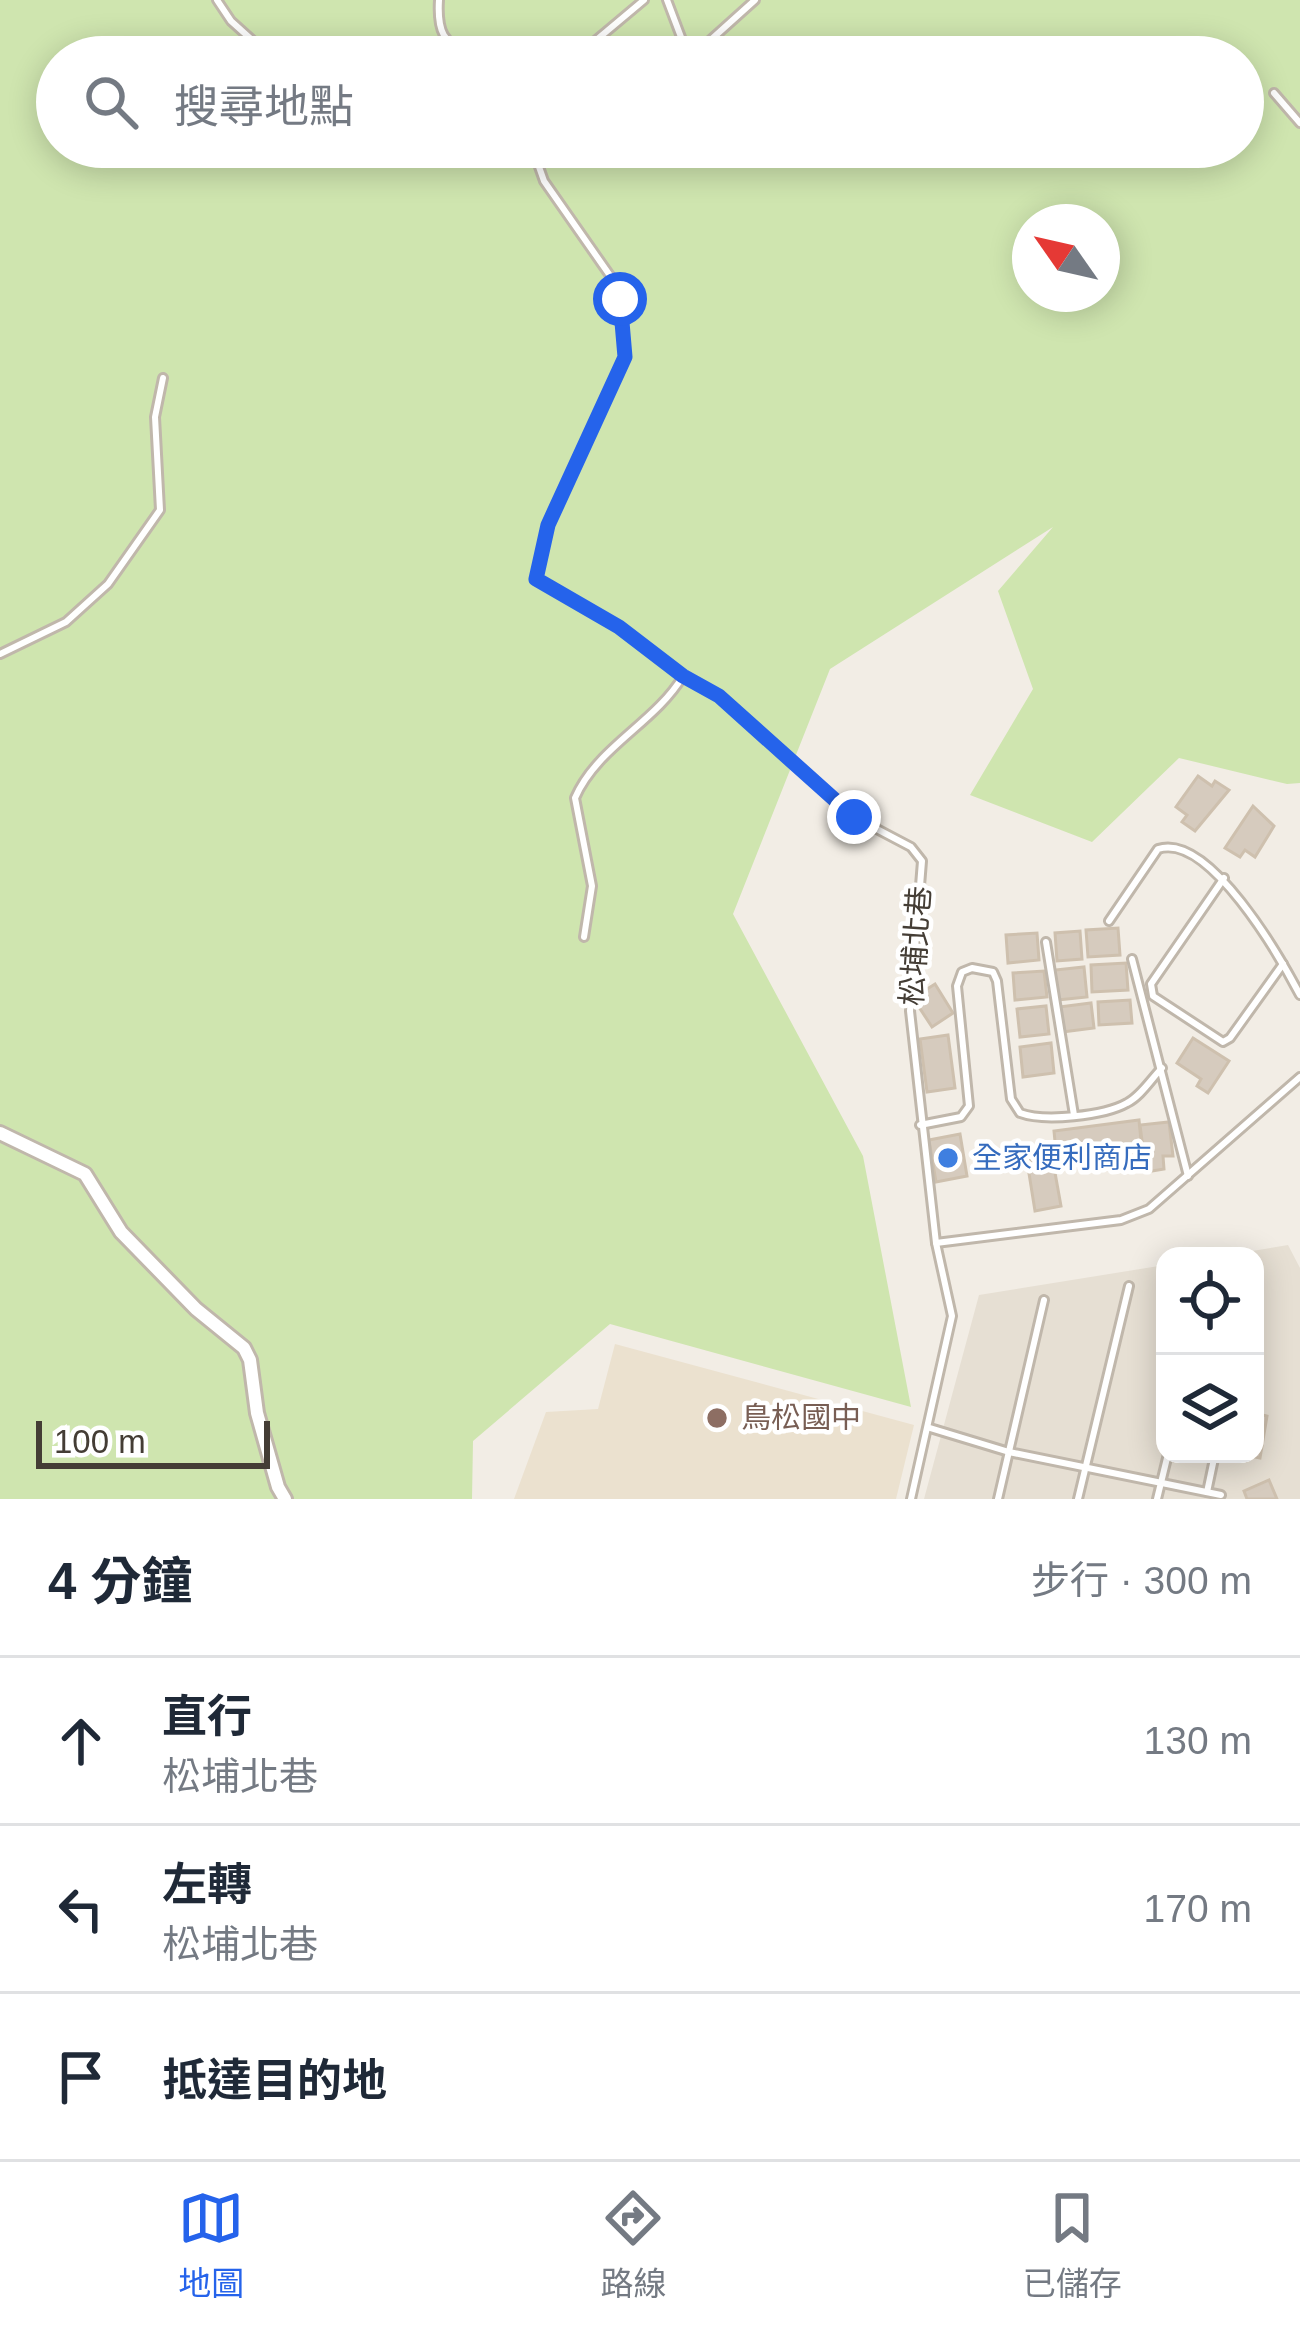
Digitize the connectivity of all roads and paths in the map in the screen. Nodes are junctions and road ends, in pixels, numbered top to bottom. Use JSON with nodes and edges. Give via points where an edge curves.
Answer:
{"nodes":[{"id":1,"x":217,"y":0,"type":"edge"},
{"id":2,"x":439,"y":0,"type":"edge"},
{"id":3,"x":644,"y":0,"type":"edge"},
{"id":4,"x":667,"y":0,"type":"edge"},
{"id":5,"x":754,"y":0,"type":"edge"},
{"id":6,"x":248,"y":36,"type":"edge"},
{"id":7,"x":445,"y":36,"type":"edge"},
{"id":8,"x":601,"y":36,"type":"edge"},
{"id":9,"x":681,"y":36,"type":"edge"},
{"id":10,"x":715,"y":36,"type":"edge"},
{"id":11,"x":1274,"y":93,"type":"dead end"},
{"id":12,"x":1300,"y":123,"type":"edge"},
{"id":13,"x":539,"y":168,"type":"edge"},
{"id":14,"x":163,"y":378,"type":"dead end"},
{"id":15,"x":0,"y":654,"type":"edge"},
{"id":16,"x":683,"y":676,"type":"junction"},
{"id":17,"x":1224,"y":878,"type":"junction"},
{"id":18,"x":1108,"y":921,"type":"dead end"},
{"id":19,"x":584,"y":937,"type":"dead end"},
{"id":20,"x":1046,"y":942,"type":"dead end"},
{"id":21,"x":1132,"y":959,"type":"dead end"},
{"id":22,"x":1283,"y":964,"type":"junction"},
{"id":23,"x":1300,"y":995,"type":"edge"},
{"id":24,"x":1162,"y":1068,"type":"junction"},
{"id":25,"x":1300,"y":1077,"type":"edge"},
{"id":26,"x":1074,"y":1115,"type":"junction"},
{"id":27,"x":920,"y":1125,"type":"junction"},
{"id":28,"x":0,"y":1133,"type":"edge"},
{"id":29,"x":1188,"y":1178,"type":"junction"},
{"id":30,"x":936,"y":1243,"type":"junction"},
{"id":31,"x":1129,"y":1286,"type":"dead end"},
{"id":32,"x":1044,"y":1300,"type":"dead end"},
{"id":33,"x":930,"y":1428,"type":"junction"},
{"id":34,"x":1009,"y":1452,"type":"junction"},
{"id":35,"x":1166,"y":1463,"type":"edge"},
{"id":36,"x":1213,"y":1463,"type":"edge"},
{"id":37,"x":1085,"y":1468,"type":"junction"},
{"id":38,"x":1161,"y":1483,"type":"junction"},
{"id":39,"x":1207,"y":1492,"type":"junction"},
{"id":40,"x":1221,"y":1495,"type":"dead end"},
{"id":41,"x":285,"y":1499,"type":"edge"},
{"id":42,"x":911,"y":1499,"type":"edge"},
{"id":43,"x":998,"y":1499,"type":"edge"},
{"id":44,"x":1078,"y":1499,"type":"edge"},
{"id":45,"x":1157,"y":1499,"type":"edge"}],
"edges":[{"from":1,"to":6,"type":"lane"},
{"from":2,"to":7,"type":"lane"},
{"from":3,"to":8,"type":"lane"},
{"from":4,"to":9,"type":"lane"},
{"from":5,"to":10,"type":"lane"},
{"from":11,"to":12,"type":"lane"},
{"from":13,"to":16,"type":"lane","name":"松埔北巷","via":[[611,277],[625,357],[548,525],[536,579]]},
{"from":14,"to":15,"type":"lane","via":[[155,417],[160,510],[108,584],[66,622]]},
{"from":16,"to":19,"type":"lane","via":[[669,700],[597,764],[575,798],[592,886]]},
{"from":16,"to":27,"type":"lane","name":"松埔北巷","via":[[719,696],[854,817],[919,853],[910,1011]]},
{"from":17,"to":18,"type":"lane","via":[[1179,848],[1159,849]]},
{"from":17,"to":22,"type":"lane"},
{"from":17,"to":22,"type":"lane","via":[[1151,984],[1154,996],[1223,1042]]},
{"from":20,"to":26,"type":"lane"},
{"from":21,"to":24,"type":"lane"},
{"from":22,"to":23,"type":"lane"},
{"from":24,"to":26,"type":"lane","name":"松埔北巷","via":[[1131,1101]]},
{"from":24,"to":29,"type":"lane"},
{"from":25,"to":29,"type":"lane"},
{"from":26,"to":27,"type":"lane","name":"松埔北巷","via":[[1020,1113],[998,981],[972,968],[956,986],[969,1106],[961,1118]]},
{"from":27,"to":30,"type":"lane","name":"松埔北巷"},
{"from":28,"to":41,"type":"street","via":[[85,1174],[121,1232],[244,1348]]},
{"from":29,"to":30,"type":"lane","via":[[1120,1220]]},
{"from":30,"to":33,"type":"lane","name":"松埔北巷","via":[[952,1316]]},
{"from":31,"to":37,"type":"lane"},
{"from":32,"to":34,"type":"lane"},
{"from":33,"to":34,"type":"lane"},
{"from":33,"to":42,"type":"lane","name":"松埔北巷"},
{"from":34,"to":37,"type":"lane"},
{"from":34,"to":43,"type":"lane"},
{"from":35,"to":38,"type":"lane"},
{"from":36,"to":39,"type":"lane"},
{"from":37,"to":38,"type":"lane"},
{"from":37,"to":44,"type":"lane"},
{"from":38,"to":39,"type":"lane"},
{"from":38,"to":45,"type":"lane"},
{"from":39,"to":40,"type":"lane"}]}
